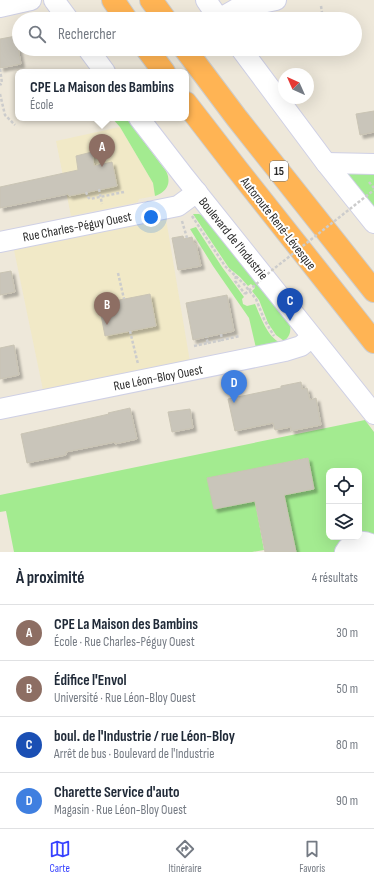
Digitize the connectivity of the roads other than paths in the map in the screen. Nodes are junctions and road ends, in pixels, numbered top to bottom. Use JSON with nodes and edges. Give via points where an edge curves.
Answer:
{"nodes":[{"id":1,"x":31,"y":0,"type":"edge"},
{"id":2,"x":54,"y":0,"type":"edge"},
{"id":3,"x":113,"y":0,"type":"edge"},
{"id":4,"x":151,"y":0,"type":"edge"},
{"id":5,"x":206,"y":0,"type":"edge"},
{"id":6,"x":276,"y":0,"type":"edge"},
{"id":7,"x":0,"y":8,"type":"edge"},
{"id":8,"x":63,"y":12,"type":"edge"},
{"id":9,"x":121,"y":12,"type":"edge"},
{"id":10,"x":159,"y":12,"type":"edge"},
{"id":11,"x":214,"y":12,"type":"edge"},
{"id":12,"x":231,"y":12,"type":"edge"},
{"id":13,"x":93,"y":56,"type":"edge"},
{"id":14,"x":152,"y":56,"type":"edge"},
{"id":15,"x":191,"y":56,"type":"edge"},
{"id":16,"x":246,"y":56,"type":"edge"},
{"id":17,"x":103,"y":69,"type":"edge"},
{"id":18,"x":162,"y":69,"type":"edge"},
{"id":19,"x":189,"y":107,"type":"edge"},
{"id":20,"x":141,"y":121,"type":"edge"},
{"id":21,"x":326,"y":163,"type":"junction"},
{"id":22,"x":374,"y":164,"type":"edge"},
{"id":23,"x":197,"y":192,"type":"junction"},
{"id":24,"x":374,"y":223,"type":"edge"},
{"id":25,"x":0,"y":242,"type":"edge"},
{"id":26,"x":374,"y":291,"type":"edge"},
{"id":27,"x":312,"y":337,"type":"junction"},
{"id":28,"x":374,"y":342,"type":"edge"},
{"id":29,"x":0,"y":409,"type":"edge"},
{"id":30,"x":374,"y":414,"type":"edge"},
{"id":31,"x":374,"y":546,"type":"edge"},
{"id":32,"x":345,"y":552,"type":"edge"}],
"edges":[{"from":1,"to":7,"type":"street"},
{"from":2,"to":8,"type":"street"},
{"from":3,"to":9,"type":"highway"},
{"from":4,"to":10,"type":"highway"},
{"from":5,"to":11,"type":"street"},
{"from":6,"to":12,"type":"street","via":[[238,8]]},
{"from":13,"to":17,"type":"street"},
{"from":14,"to":18,"type":"highway"},
{"from":15,"to":26,"type":"highway","number":"15"},
{"from":16,"to":21,"type":"street"},
{"from":19,"to":28,"type":"highway","name":"Autoroute René-Lévesque","number":"15"},
{"from":20,"to":23,"type":"street","name":"Boulevard de l'Industrie"},
{"from":21,"to":22,"type":"street"},
{"from":21,"to":24,"type":"street"},
{"from":23,"to":25,"type":"street","name":"Rue Charles-Péguy Ouest","via":[[178,206]]},
{"from":23,"to":27,"type":"street","name":"Boulevard de l'Industrie"},
{"from":27,"to":29,"type":"street","name":"Rue Léon-Bloy Ouest","via":[[300,346],[285,351]]},
{"from":27,"to":30,"type":"street","name":"Boulevard de l'Industrie"},
{"from":31,"to":32,"type":"street","via":[[357,542]]}]}
